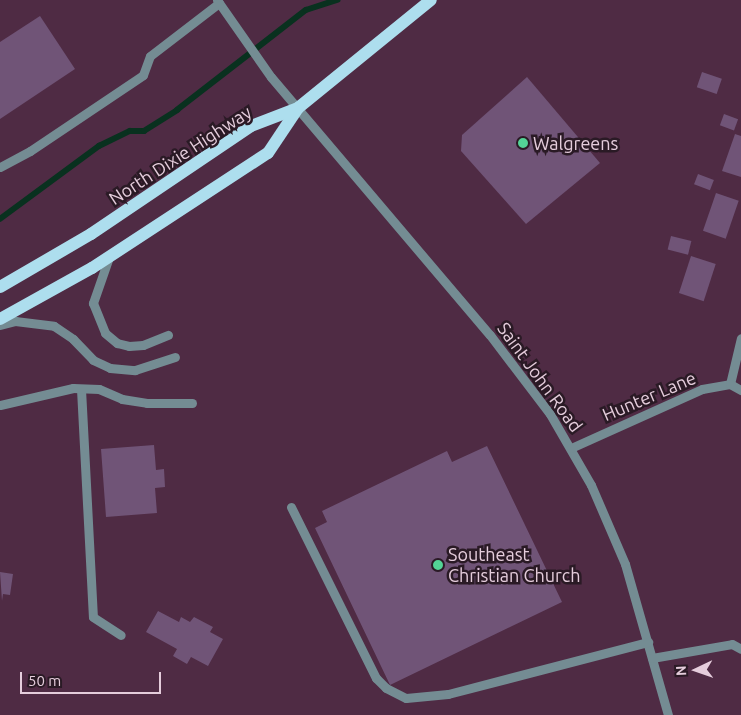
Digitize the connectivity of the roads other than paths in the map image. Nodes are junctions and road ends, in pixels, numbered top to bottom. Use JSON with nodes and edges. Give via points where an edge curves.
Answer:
{"nodes":[{"id":1,"x":430,"y":0,"type":"edge"},
{"id":2,"x":218,"y":2,"type":"edge"},
{"id":3,"x":298,"y":108,"type":"junction"},
{"id":4,"x":0,"y":167,"type":"edge"},
{"id":5,"x":110,"y":256,"type":"junction"},
{"id":6,"x":0,"y":287,"type":"edge"},
{"id":7,"x":0,"y":320,"type":"edge"},
{"id":8,"x":0,"y":325,"type":"edge"},
{"id":9,"x":168,"y":335,"type":"dead end"},
{"id":10,"x":741,"y":338,"type":"edge"},
{"id":11,"x":175,"y":357,"type":"dead end"},
{"id":12,"x":730,"y":384,"type":"junction"},
{"id":13,"x":81,"y":388,"type":"junction"},
{"id":14,"x":741,"y":390,"type":"edge"},
{"id":15,"x":192,"y":403,"type":"dead end"},
{"id":16,"x":0,"y":405,"type":"edge"},
{"id":17,"x":571,"y":448,"type":"junction"},
{"id":18,"x":291,"y":507,"type":"dead end"},
{"id":19,"x":121,"y":635,"type":"dead end"},
{"id":20,"x":648,"y":642,"type":"junction"},
{"id":21,"x":741,"y":649,"type":"edge"},
{"id":22,"x":652,"y":658,"type":"junction"},
{"id":23,"x":668,"y":715,"type":"edge"}],
"edges":[{"from":1,"to":3,"type":"main road"},
{"from":2,"to":3,"type":"street","name":"Saint John Road"},
{"from":2,"to":4,"type":"street","via":[[150,56],[143,75],[30,151]]},
{"from":3,"to":5,"type":"main road","via":[[268,153]]},
{"from":3,"to":6,"type":"main road","name":"North Dixie Highway","via":[[251,126],[99,229]]},
{"from":3,"to":17,"type":"street","name":"Saint John Road","via":[[490,335],[528,383]]},
{"from":5,"to":7,"type":"main road"},
{"from":5,"to":9,"type":"street","via":[[93,303],[105,333],[117,343],[128,346],[143,345]]},
{"from":8,"to":11,"type":"street","via":[[14,321],[54,326],[94,360],[110,368],[136,370]]},
{"from":10,"to":12,"type":"street"},
{"from":12,"to":14,"type":"street"},
{"from":12,"to":17,"type":"street","name":"Hunter Lane","via":[[702,389]]},
{"from":13,"to":15,"type":"street","via":[[99,389],[122,399]]},
{"from":13,"to":16,"type":"street"},
{"from":13,"to":19,"type":"street","via":[[93,617]]},
{"from":17,"to":20,"type":"street","name":"Saint John Road","via":[[625,564]]},
{"from":18,"to":20,"type":"street","via":[[376,678],[386,688],[406,698],[448,694]]},
{"from":20,"to":22,"type":"street","name":"Saint John Road"},
{"from":21,"to":22,"type":"street","via":[[732,644]]},
{"from":22,"to":23,"type":"street","name":"Saint John Road"}]}
